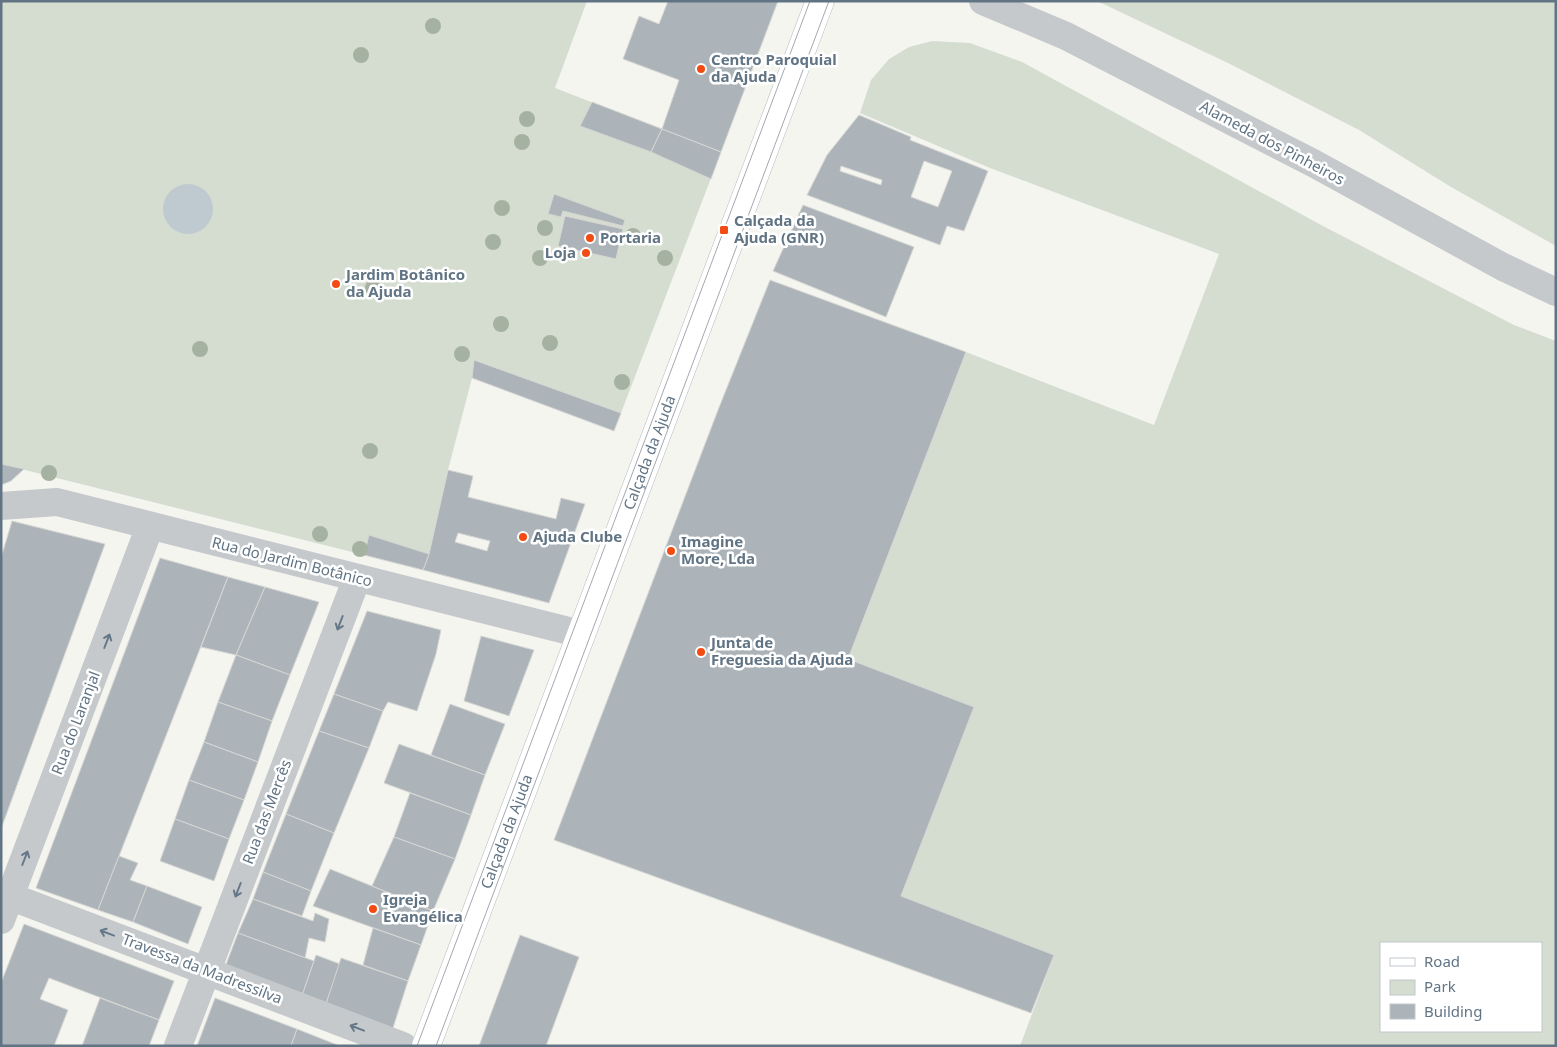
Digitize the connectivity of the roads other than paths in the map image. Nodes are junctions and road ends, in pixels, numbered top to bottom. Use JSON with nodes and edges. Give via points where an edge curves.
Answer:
{"nodes":[{"id":1,"x":820,"y":1,"type":"edge"},
{"id":2,"x":984,"y":1,"type":"edge"},
{"id":3,"x":1556,"y":292,"type":"edge"},
{"id":4,"x":1,"y":506,"type":"edge"},
{"id":5,"x":150,"y":526,"type":"junction"},
{"id":6,"x":357,"y":578,"type":"junction"},
{"id":7,"x":582,"y":634,"type":"junction"},
{"id":8,"x":4,"y":903,"type":"edge"},
{"id":9,"x":206,"y":971,"type":"junction"},
{"id":10,"x":178,"y":1046,"type":"edge"},
{"id":11,"x":403,"y":1046,"type":"edge"},
{"id":12,"x":426,"y":1046,"type":"edge"}],
"edges":[{"from":1,"to":7,"type":"street","name":"Calçada da Ajuda"},
{"from":2,"to":3,"type":"street","name":"Alameda dos Pinheiros","via":[[1066,36]]},
{"from":4,"to":5,"type":"street","name":"Rua do Jardim Botânico","via":[[56,502]]},
{"from":5,"to":6,"type":"street","name":"Rua do Jardim Botânico"},
{"from":8,"to":5,"type":"street","name":"Rua do Laranjal","one_way":true},
{"from":6,"to":7,"type":"street","name":"Rua do Jardim Botânico"},
{"from":6,"to":9,"type":"street","name":"Rua das Mercês","one_way":true},
{"from":7,"to":12,"type":"street","name":"Calçada da Ajuda"},
{"from":9,"to":8,"type":"street","name":"Travessa da Madressilva","one_way":true},
{"from":9,"to":10,"type":"street","name":"Rua das Mercês"},
{"from":11,"to":9,"type":"street","name":"Travessa da Madressilva","one_way":true}]}
